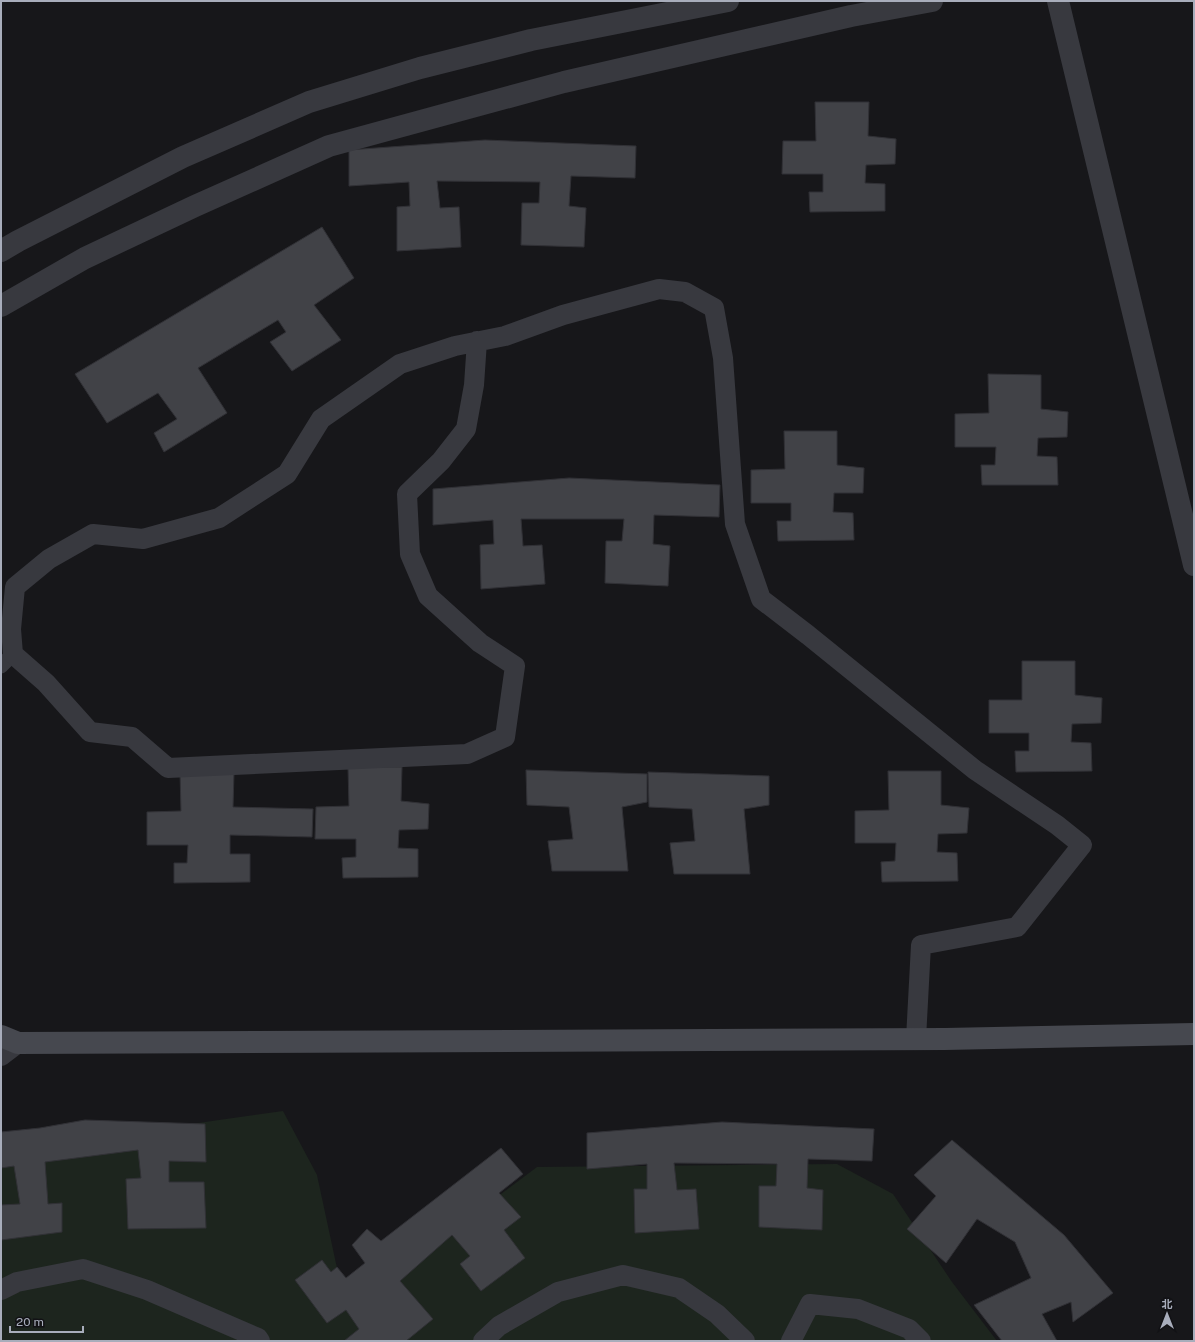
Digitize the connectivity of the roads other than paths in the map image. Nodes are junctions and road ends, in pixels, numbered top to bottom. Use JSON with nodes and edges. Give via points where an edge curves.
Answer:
{"nodes":[{"id":1,"x":728,"y":1,"type":"edge"},
{"id":2,"x":932,"y":1,"type":"edge"},
{"id":3,"x":1058,"y":1,"type":"edge"},
{"id":4,"x":1,"y":251,"type":"edge"},
{"id":5,"x":1,"y":306,"type":"edge"},
{"id":6,"x":477,"y":341,"type":"junction"},
{"id":7,"x":1194,"y":565,"type":"edge"},
{"id":8,"x":7,"y":660,"type":"edge"},
{"id":9,"x":1194,"y":1034,"type":"edge"},
{"id":10,"x":916,"y":1039,"type":"junction"},
{"id":11,"x":10,"y":1040,"type":"edge"},
{"id":12,"x":1,"y":1056,"type":"edge"},
{"id":13,"x":1,"y":1290,"type":"edge"},
{"id":14,"x":260,"y":1341,"type":"edge"},
{"id":15,"x":483,"y":1341,"type":"edge"},
{"id":16,"x":745,"y":1341,"type":"edge"},
{"id":17,"x":791,"y":1341,"type":"edge"},
{"id":18,"x":921,"y":1341,"type":"edge"}],
"edges":[{"from":1,"to":4,"type":"street","via":[[531,40],[420,68],[309,102],[183,157]]},
{"from":2,"to":5,"type":"street","via":[[844,18],[564,82],[328,146],[85,258]]},
{"from":3,"to":7,"type":"street"},
{"from":6,"to":8,"type":"street","via":[[400,364],[320,419],[287,474],[218,518],[143,539],[93,534],[49,559],[15,587]]},
{"from":6,"to":8,"type":"street","via":[[474,385],[466,429],[441,461],[407,494],[410,554],[428,596],[480,643],[515,666],[505,738],[468,754],[168,768],[132,738],[90,732],[46,684]]},
{"from":6,"to":10,"type":"street","via":[[505,336],[563,315],[658,289],[685,292],[714,308],[723,358],[735,524],[760,599],[975,770],[1057,825],[1082,845],[1017,927],[921,945]]},
{"from":9,"to":10,"type":"main road"},
{"from":10,"to":11,"type":"main road"},
{"from":11,"to":12,"type":"street"},
{"from":13,"to":14,"type":"street","via":[[17,1282],[83,1269],[147,1290],[228,1324]]},
{"from":15,"to":16,"type":"street","via":[[499,1326],[558,1292],[623,1276],[679,1288],[717,1314]]},
{"from":17,"to":18,"type":"street","via":[[810,1304],[858,1309],[909,1329]]}]}
